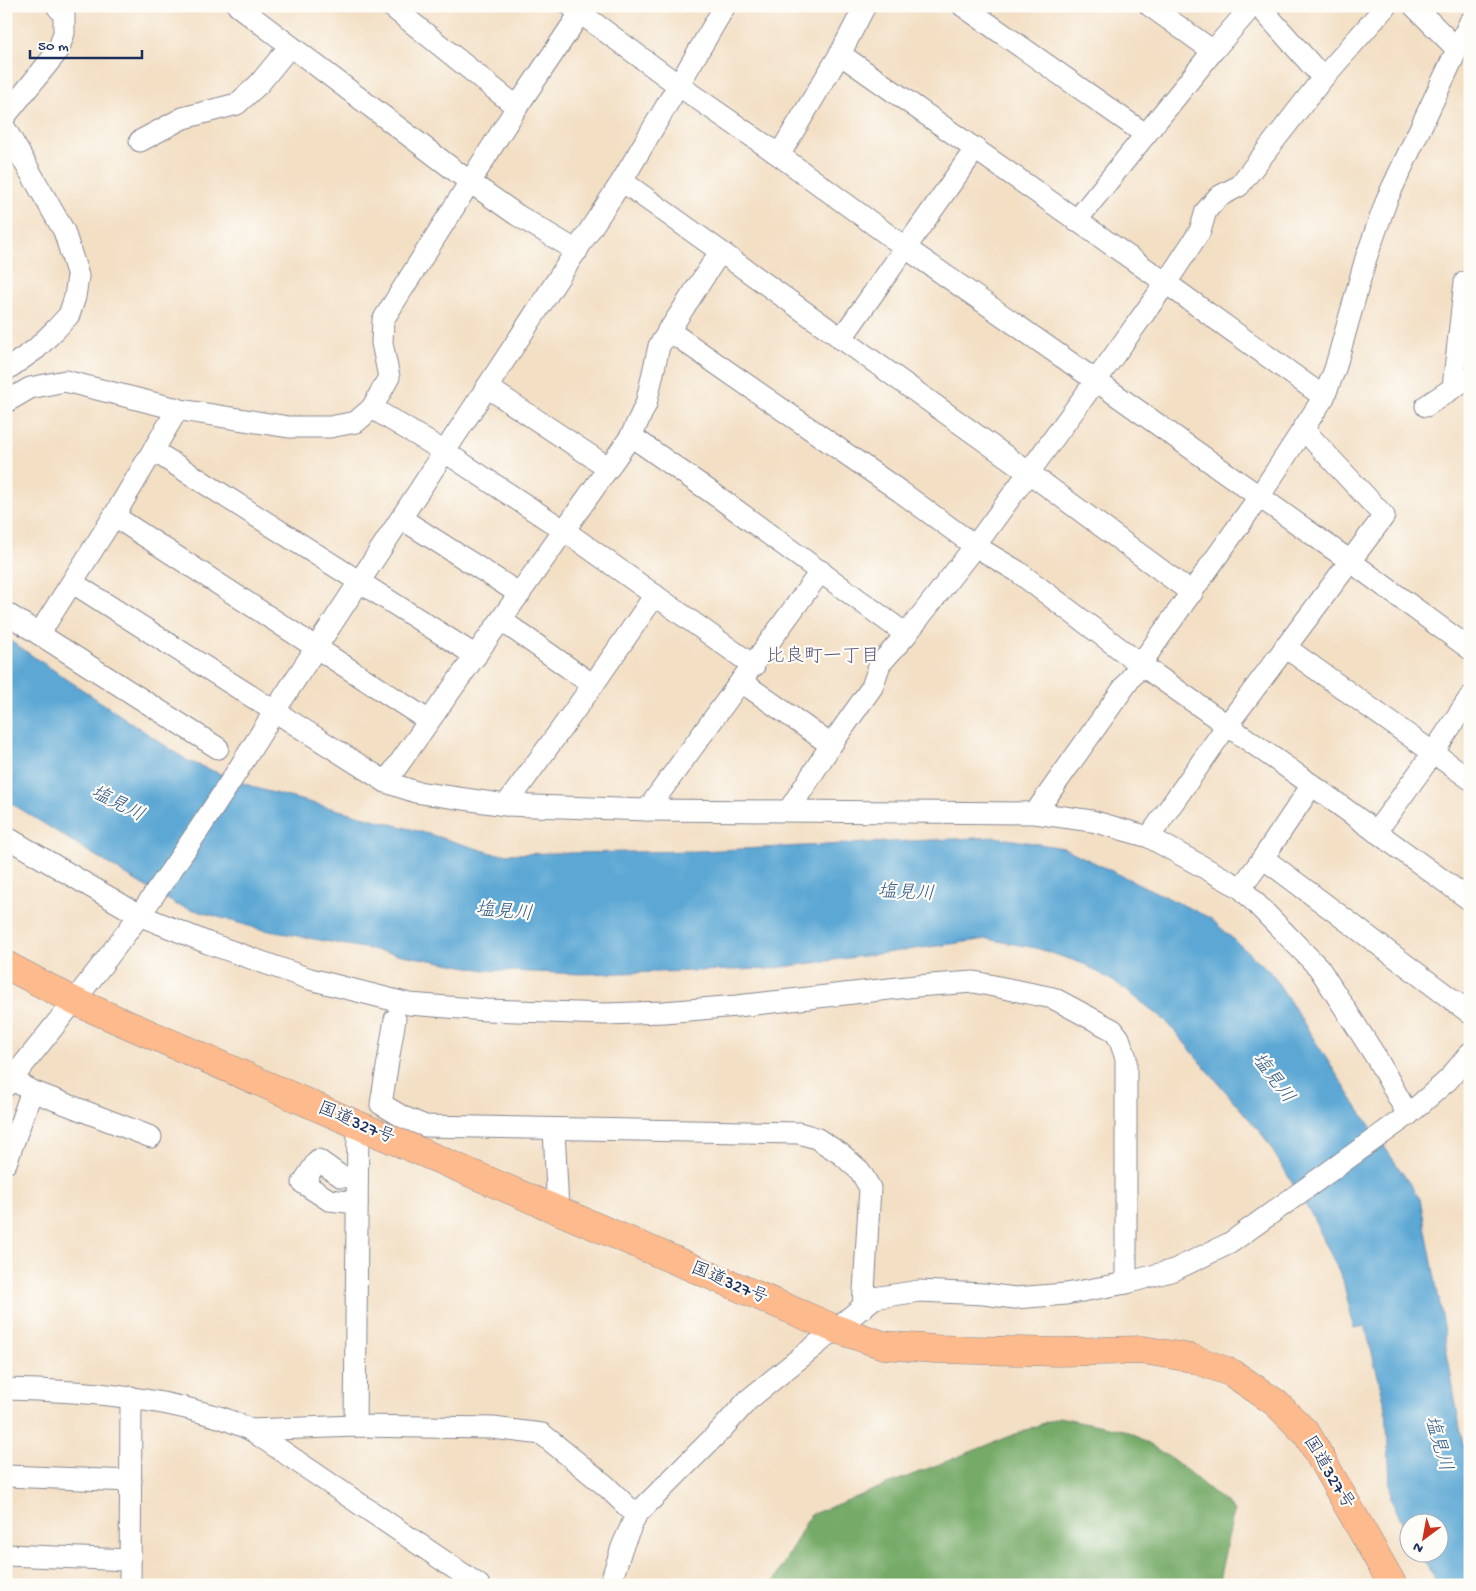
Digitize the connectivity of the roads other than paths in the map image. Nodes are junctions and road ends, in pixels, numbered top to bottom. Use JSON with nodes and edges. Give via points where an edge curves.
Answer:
{"nodes":[{"id":1,"x":57,"y":6,"type":"edge"},
{"id":2,"x":238,"y":6,"type":"edge"},
{"id":3,"x":391,"y":6,"type":"edge"},
{"id":4,"x":725,"y":6,"type":"edge"},
{"id":5,"x":866,"y":6,"type":"edge"},
{"id":6,"x":963,"y":6,"type":"edge"},
{"id":7,"x":1150,"y":6,"type":"edge"},
{"id":8,"x":1252,"y":6,"type":"edge"},
{"id":9,"x":1259,"y":6,"type":"edge"},
{"id":10,"x":1386,"y":6,"type":"edge"},
{"id":11,"x":1414,"y":6,"type":"edge"},
{"id":12,"x":579,"y":9,"type":"edge"},
{"id":13,"x":1470,"y":22,"type":"edge"},
{"id":14,"x":290,"y":46,"type":"junction"},
{"id":15,"x":1457,"y":49,"type":"junction"},
{"id":16,"x":1213,"y":50,"type":"junction"},
{"id":17,"x":840,"y":54,"type":"junction"},
{"id":18,"x":1323,"y":78,"type":"junction"},
{"id":19,"x":678,"y":85,"type":"junction"},
{"id":20,"x":517,"y":107,"type":"junction"},
{"id":21,"x":6,"y":115,"type":"edge"},
{"id":22,"x":6,"y":130,"type":"edge"},
{"id":23,"x":1145,"y":134,"type":"junction"},
{"id":24,"x":140,"y":142,"type":"dead end"},
{"id":25,"x":976,"y":148,"type":"junction"},
{"id":26,"x":779,"y":155,"type":"junction"},
{"id":27,"x":622,"y":181,"type":"junction"},
{"id":28,"x":470,"y":182,"type":"junction"},
{"id":29,"x":1076,"y":220,"type":"junction"},
{"id":30,"x":906,"y":248,"type":"junction"},
{"id":31,"x":577,"y":251,"type":"junction"},
{"id":32,"x":720,"y":252,"type":"junction"},
{"id":33,"x":1465,"y":282,"type":"dead end"},
{"id":34,"x":1166,"y":283,"type":"junction"},
{"id":35,"x":668,"y":330,"type":"junction"},
{"id":36,"x":842,"y":338,"type":"junction"},
{"id":37,"x":6,"y":370,"type":"edge"},
{"id":38,"x":1095,"y":380,"type":"junction"},
{"id":39,"x":1461,"y":383,"type":"edge"},
{"id":40,"x":487,"y":387,"type":"junction"},
{"id":41,"x":1324,"y":397,"type":"junction"},
{"id":42,"x":6,"y":402,"type":"edge"},
{"id":43,"x":1426,"y":406,"type":"dead end"},
{"id":44,"x":175,"y":408,"type":"junction"},
{"id":45,"x":372,"y":408,"type":"junction"},
{"id":46,"x":1303,"y":429,"type":"junction"},
{"id":47,"x":631,"y":436,"type":"junction"},
{"id":48,"x":154,"y":451,"type":"junction"},
{"id":49,"x":445,"y":452,"type":"junction"},
{"id":50,"x":609,"y":468,"type":"junction"},
{"id":51,"x":1028,"y":472,"type":"junction"},
{"id":52,"x":1259,"y":498,"type":"junction"},
{"id":53,"x":114,"y":516,"type":"junction"},
{"id":54,"x":402,"y":519,"type":"junction"},
{"id":55,"x":565,"y":530,"type":"junction"},
{"id":56,"x":975,"y":546,"type":"junction"},
{"id":57,"x":1350,"y":561,"type":"junction"},
{"id":58,"x":821,"y":571,"type":"junction"},
{"id":59,"x":73,"y":583,"type":"junction"},
{"id":60,"x":360,"y":583,"type":"junction"},
{"id":61,"x":1192,"y":593,"type":"junction"},
{"id":62,"x":520,"y":594,"type":"junction"},
{"id":63,"x":655,"y":595,"type":"junction"},
{"id":64,"x":6,"y":613,"type":"edge"},
{"id":65,"x":501,"y":620,"type":"junction"},
{"id":66,"x":39,"y":634,"type":"junction"},
{"id":67,"x":905,"y":636,"type":"junction"},
{"id":68,"x":1285,"y":647,"type":"junction"},
{"id":69,"x":317,"y":648,"type":"junction"},
{"id":70,"x":1470,"y":649,"type":"edge"},
{"id":71,"x":476,"y":656,"type":"junction"},
{"id":72,"x":1140,"y":664,"type":"junction"},
{"id":73,"x":748,"y":674,"type":"junction"},
{"id":74,"x":593,"y":685,"type":"junction"},
{"id":75,"x":1470,"y":697,"type":"edge"},
{"id":76,"x":274,"y":712,"type":"junction"},
{"id":77,"x":429,"y":721,"type":"junction"},
{"id":78,"x":1228,"y":724,"type":"junction"},
{"id":79,"x":831,"y":745,"type":"junction"},
{"id":80,"x":218,"y":748,"type":"dead end"},
{"id":81,"x":1433,"y":753,"type":"junction"},
{"id":82,"x":1470,"y":779,"type":"edge"},
{"id":83,"x":386,"y":782,"type":"junction"},
{"id":84,"x":1312,"y":785,"type":"junction"},
{"id":85,"x":506,"y":805,"type":"junction"},
{"id":86,"x":647,"y":810,"type":"junction"},
{"id":87,"x":789,"y":810,"type":"junction"},
{"id":88,"x":1035,"y":813,"type":"junction"},
{"id":89,"x":1376,"y":832,"type":"junction"},
{"id":90,"x":6,"y":837,"type":"edge"},
{"id":91,"x":1149,"y":837,"type":"junction"},
{"id":92,"x":1263,"y":858,"type":"junction"},
{"id":93,"x":1241,"y":888,"type":"junction"},
{"id":94,"x":1470,"y":900,"type":"edge"},
{"id":95,"x":142,"y":911,"type":"junction"},
{"id":96,"x":6,"y":966,"type":"edge"},
{"id":97,"x":74,"y":1001,"type":"junction"},
{"id":98,"x":1470,"y":1013,"type":"edge"},
{"id":99,"x":395,"y":1019,"type":"dead end"},
{"id":100,"x":1470,"y":1053,"type":"edge"},
{"id":101,"x":9,"y":1082,"type":"edge"},
{"id":102,"x":32,"y":1091,"type":"junction"},
{"id":103,"x":1408,"y":1115,"type":"junction"},
{"id":104,"x":358,"y":1125,"type":"junction"},
{"id":105,"x":554,"y":1129,"type":"junction"},
{"id":106,"x":151,"y":1138,"type":"dead end"},
{"id":107,"x":6,"y":1163,"type":"edge"},
{"id":108,"x":357,"y":1176,"type":"junction"},
{"id":109,"x":357,"y":1203,"type":"junction"},
{"id":110,"x":558,"y":1211,"type":"junction"},
{"id":111,"x":1126,"y":1283,"type":"junction"},
{"id":112,"x":863,"y":1308,"type":"junction"},
{"id":113,"x":836,"y":1330,"type":"junction"},
{"id":114,"x":6,"y":1389,"type":"edge"},
{"id":115,"x":131,"y":1397,"type":"junction"},
{"id":116,"x":355,"y":1426,"type":"junction"},
{"id":117,"x":251,"y":1430,"type":"junction"},
{"id":118,"x":6,"y":1476,"type":"edge"},
{"id":119,"x":131,"y":1481,"type":"junction"},
{"id":120,"x":636,"y":1516,"type":"junction"},
{"id":121,"x":6,"y":1555,"type":"edge"},
{"id":122,"x":130,"y":1560,"type":"junction"},
{"id":123,"x":130,"y":1585,"type":"edge"},
{"id":124,"x":479,"y":1585,"type":"edge"},
{"id":125,"x":610,"y":1585,"type":"edge"},
{"id":126,"x":1393,"y":1585,"type":"edge"}],
"edges":[{"from":1,"to":21,"type":"street","via":[[64,15],[64,33],[58,51]]},
{"from":2,"to":14,"type":"street"},
{"from":3,"to":20,"type":"street"},
{"from":4,"to":19,"type":"street"},
{"from":5,"to":17,"type":"street"},
{"from":6,"to":23,"type":"street"},
{"from":7,"to":16,"type":"street"},
{"from":8,"to":16,"type":"street"},
{"from":9,"to":18,"type":"street"},
{"from":10,"to":18,"type":"street"},
{"from":11,"to":15,"type":"street"},
{"from":12,"to":19,"type":"street"},
{"from":12,"to":20,"type":"street"},
{"from":13,"to":15,"type":"street"},
{"from":14,"to":24,"type":"street","via":[[259,84],[237,104],[183,118]]},
{"from":14,"to":28,"type":"street"},
{"from":15,"to":41,"type":"street","via":[[1387,199]]},
{"from":16,"to":23,"type":"street"},
{"from":17,"to":25,"type":"street"},
{"from":17,"to":26,"type":"street"},
{"from":18,"to":34,"type":"street","via":[[1239,186],[1218,197],[1206,211],[1200,231]]},
{"from":19,"to":26,"type":"street"},
{"from":19,"to":27,"type":"street"},
{"from":20,"to":28,"type":"street"},
{"from":22,"to":37,"type":"street","via":[[64,231],[78,276],[69,314],[36,349]]},
{"from":23,"to":29,"type":"street"},
{"from":25,"to":29,"type":"street"},
{"from":25,"to":30,"type":"street"},
{"from":26,"to":30,"type":"street"},
{"from":27,"to":31,"type":"street"},
{"from":27,"to":32,"type":"street"},
{"from":28,"to":31,"type":"street","via":[[516,215]]},
{"from":28,"to":45,"type":"street","via":[[383,320],[382,343],[389,377]]},
{"from":29,"to":34,"type":"street"},
{"from":30,"to":36,"type":"street"},
{"from":30,"to":38,"type":"street"},
{"from":31,"to":40,"type":"street"},
{"from":32,"to":35,"type":"street"},
{"from":32,"to":36,"type":"street"},
{"from":33,"to":39,"type":"street"},
{"from":34,"to":38,"type":"street"},
{"from":34,"to":41,"type":"street"},
{"from":35,"to":47,"type":"street","via":[[659,346],[646,404]]},
{"from":35,"to":56,"type":"street"},
{"from":36,"to":51,"type":"street"},
{"from":38,"to":51,"type":"street"},
{"from":38,"to":52,"type":"street"},
{"from":39,"to":43,"type":"street"},
{"from":40,"to":49,"type":"street"},
{"from":40,"to":50,"type":"street"},
{"from":41,"to":46,"type":"street"},
{"from":42,"to":44,"type":"street","via":[[30,388],[65,381]]},
{"from":44,"to":45,"type":"street","via":[[289,427],[330,427],[356,422]]},
{"from":44,"to":48,"type":"street","via":[[176,412]]},
{"from":45,"to":49,"type":"street"},
{"from":46,"to":52,"type":"street"},
{"from":46,"to":57,"type":"street","via":[[1384,516]]},
{"from":47,"to":50,"type":"street"},
{"from":47,"to":58,"type":"street"},
{"from":48,"to":53,"type":"street"},
{"from":48,"to":60,"type":"street"},
{"from":49,"to":54,"type":"street"},
{"from":49,"to":55,"type":"street"},
{"from":50,"to":55,"type":"street"},
{"from":51,"to":56,"type":"street"},
{"from":51,"to":61,"type":"street"},
{"from":52,"to":57,"type":"street"},
{"from":52,"to":61,"type":"street"},
{"from":53,"to":59,"type":"street"},
{"from":53,"to":69,"type":"street"},
{"from":54,"to":60,"type":"street"},
{"from":54,"to":62,"type":"street"},
{"from":55,"to":62,"type":"street"},
{"from":55,"to":63,"type":"street"},
{"from":56,"to":67,"type":"street"},
{"from":56,"to":72,"type":"street","via":[[1017,571]]},
{"from":57,"to":68,"type":"street"},
{"from":57,"to":70,"type":"street"},
{"from":58,"to":67,"type":"street"},
{"from":58,"to":73,"type":"street"},
{"from":59,"to":66,"type":"street"},
{"from":59,"to":76,"type":"street"},
{"from":60,"to":69,"type":"street"},
{"from":60,"to":71,"type":"street"},
{"from":61,"to":72,"type":"street"},
{"from":62,"to":65,"type":"street"},
{"from":63,"to":73,"type":"street"},
{"from":63,"to":74,"type":"street"},
{"from":64,"to":66,"type":"street"},
{"from":65,"to":71,"type":"street"},
{"from":65,"to":74,"type":"street"},
{"from":66,"to":80,"type":"street"},
{"from":67,"to":79,"type":"street","via":[[880,664],[872,687]]},
{"from":68,"to":78,"type":"street"},
{"from":68,"to":81,"type":"street"},
{"from":69,"to":76,"type":"street"},
{"from":69,"to":77,"type":"street"},
{"from":71,"to":77,"type":"street"},
{"from":72,"to":78,"type":"street"},
{"from":72,"to":88,"type":"street"},
{"from":73,"to":79,"type":"street"},
{"from":73,"to":86,"type":"street"},
{"from":74,"to":85,"type":"street"},
{"from":75,"to":81,"type":"street"},
{"from":76,"to":83,"type":"street"},
{"from":76,"to":95,"type":"street","via":[[243,764]]},
{"from":77,"to":83,"type":"street"},
{"from":78,"to":84,"type":"street"},
{"from":78,"to":91,"type":"street"},
{"from":79,"to":87,"type":"street"},
{"from":81,"to":82,"type":"street"},
{"from":81,"to":89,"type":"street"},
{"from":83,"to":85,"type":"street","via":[[416,792]]},
{"from":84,"to":89,"type":"street"},
{"from":84,"to":92,"type":"street"},
{"from":85,"to":86,"type":"street"},
{"from":86,"to":87,"type":"street"},
{"from":87,"to":88,"type":"street"},
{"from":88,"to":91,"type":"street","via":[[1092,821]]},
{"from":89,"to":94,"type":"street"},
{"from":90,"to":95,"type":"street"},
{"from":91,"to":93,"type":"street"},
{"from":92,"to":93,"type":"street"},
{"from":92,"to":98,"type":"street"},
{"from":93,"to":103,"type":"street","via":[[1319,968],[1376,1057]]},
{"from":95,"to":97,"type":"street"},
{"from":95,"to":111,"type":"street","via":[[208,943],[310,979],[408,1004],[476,1010],[606,1014],[664,1012],[974,982],[1053,998],[1114,1030],[1126,1058]]},
{"from":96,"to":97,"type":"highway","name":"国道327号"},
{"from":97,"to":101,"type":"street"},
{"from":97,"to":104,"type":"highway","name":"国道327号"},
{"from":99,"to":105,"type":"street","via":[[381,1104],[425,1126]]},
{"from":100,"to":103,"type":"street","via":[[1448,1080]]},
{"from":101,"to":102,"type":"street"},
{"from":102,"to":106,"type":"street"},
{"from":102,"to":107,"type":"street"},
{"from":103,"to":111,"type":"street","via":[[1230,1243],[1174,1270]]},
{"from":104,"to":108,"type":"street"},
{"from":104,"to":110,"type":"highway","name":"国道327号"},
{"from":105,"to":110,"type":"street"},
{"from":105,"to":112,"type":"street","via":[[799,1133],[816,1138],[860,1171],[870,1188]]},
{"from":108,"to":109,"type":"street"},
{"from":108,"to":109,"type":"street","via":[[342,1177],[318,1160],[303,1183],[330,1200]]},
{"from":109,"to":116,"type":"street"},
{"from":110,"to":113,"type":"highway","name":"国道327号"},
{"from":111,"to":112,"type":"street","via":[[1066,1294],[1015,1298],[919,1291],[874,1298]]},
{"from":112,"to":113,"type":"street"},
{"from":113,"to":120,"type":"street","via":[[748,1400]]},
{"from":113,"to":126,"type":"highway","name":"国道327号","via":[[883,1344],[935,1349],[1143,1350],[1192,1358],[1232,1373],[1276,1403],[1307,1434]]},
{"from":114,"to":115,"type":"street"},
{"from":115,"to":117,"type":"street","via":[[216,1416]]},
{"from":115,"to":119,"type":"street"},
{"from":116,"to":117,"type":"street"},
{"from":116,"to":120,"type":"street","via":[[493,1428],[542,1434],[606,1486]]},
{"from":117,"to":124,"type":"street"},
{"from":118,"to":119,"type":"street"},
{"from":119,"to":122,"type":"street"},
{"from":120,"to":125,"type":"street"},
{"from":121,"to":122,"type":"street"},
{"from":122,"to":123,"type":"street"}]}
